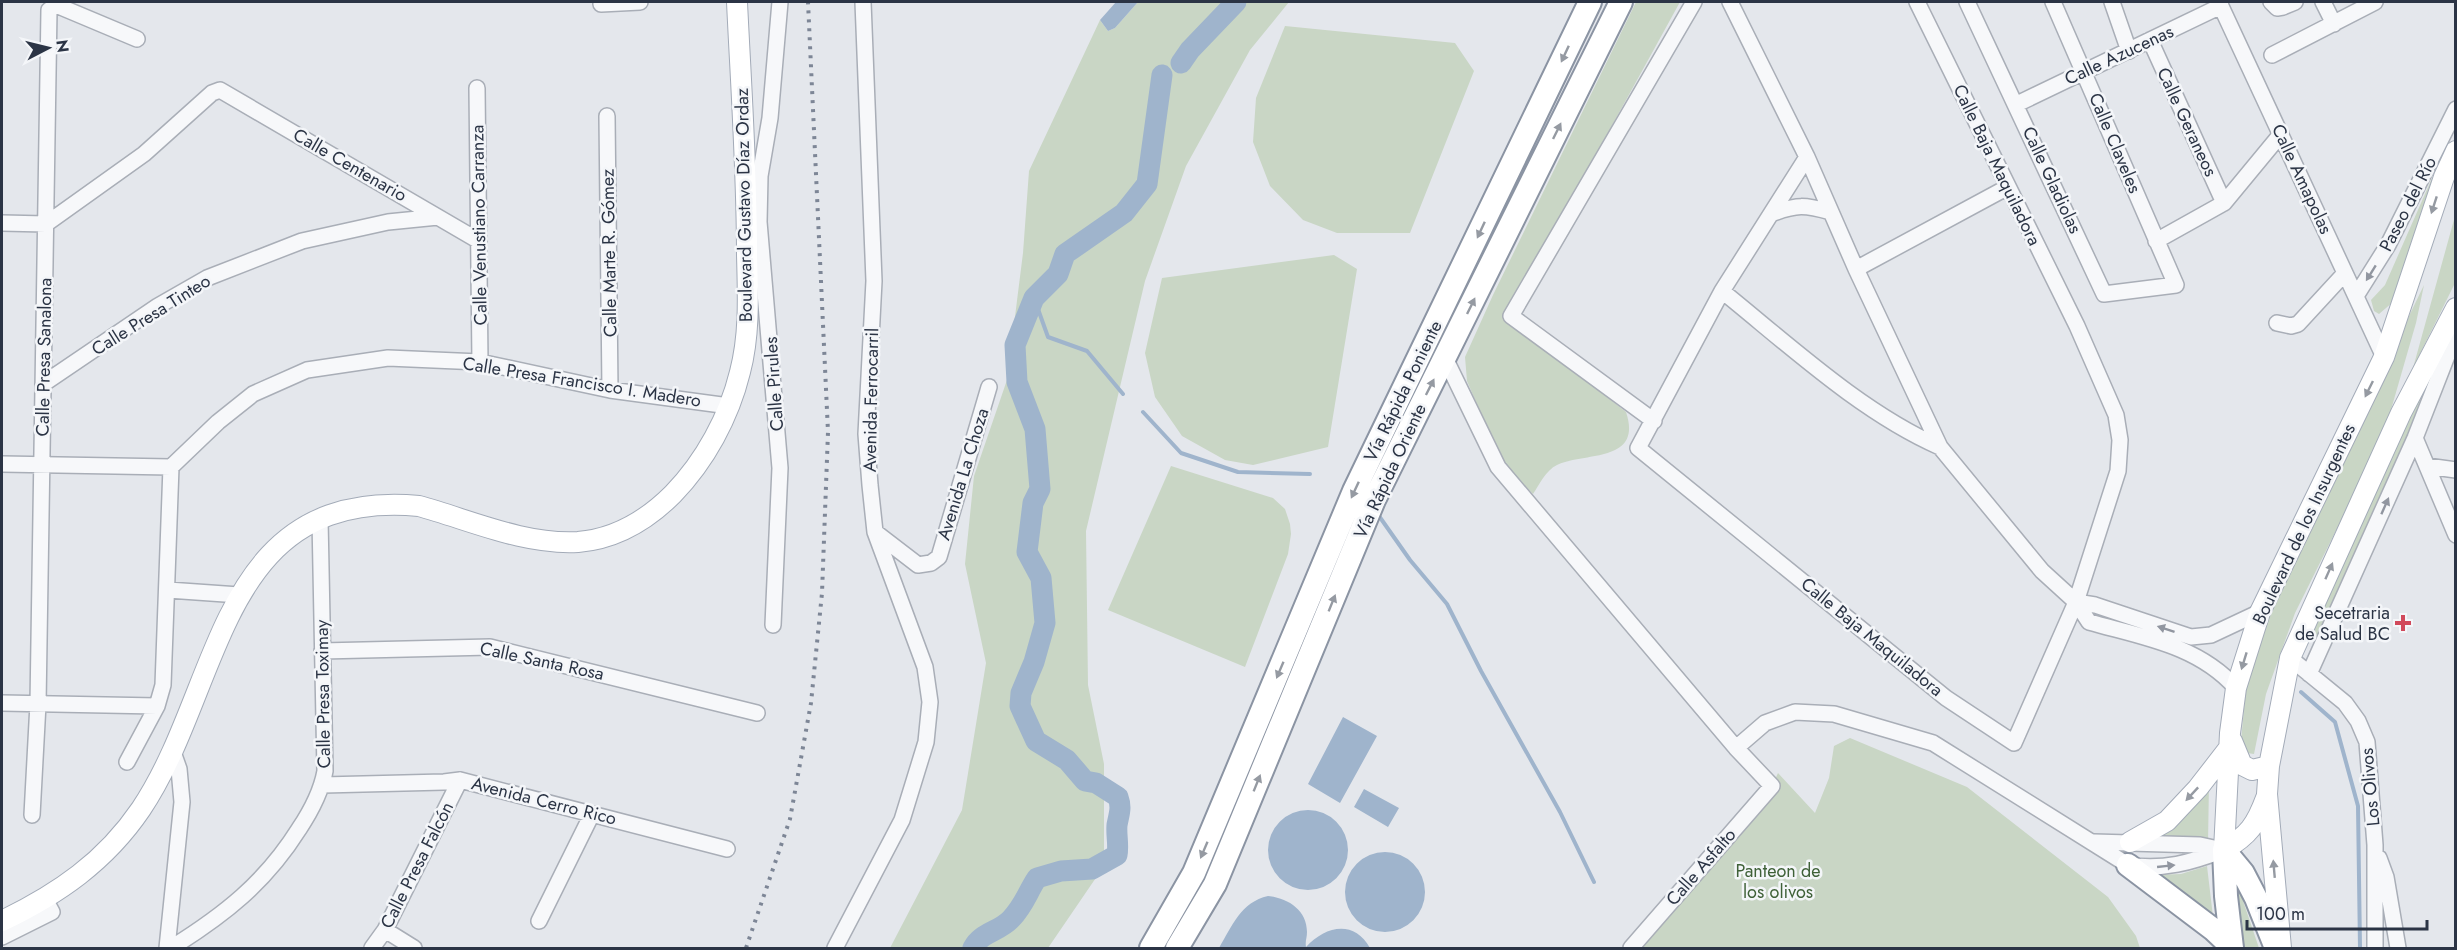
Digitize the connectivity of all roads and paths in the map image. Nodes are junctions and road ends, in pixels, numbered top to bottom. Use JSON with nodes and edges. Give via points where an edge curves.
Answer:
{"nodes":[{"id":1,"x":640,"y":2,"type":"edge"},
{"id":2,"x":738,"y":2,"type":"edge"},
{"id":3,"x":780,"y":2,"type":"edge"},
{"id":4,"x":863,"y":2,"type":"edge"},
{"id":5,"x":1590,"y":2,"type":"edge"},
{"id":6,"x":1620,"y":2,"type":"edge"},
{"id":7,"x":1694,"y":2,"type":"edge"},
{"id":8,"x":1730,"y":2,"type":"edge"},
{"id":9,"x":1917,"y":2,"type":"edge"},
{"id":10,"x":1967,"y":2,"type":"edge"},
{"id":11,"x":2053,"y":2,"type":"edge"},
{"id":12,"x":2112,"y":2,"type":"edge"},
{"id":13,"x":2271,"y":2,"type":"edge"},
{"id":14,"x":2295,"y":2,"type":"edge"},
{"id":15,"x":2323,"y":2,"type":"edge"},
{"id":16,"x":2374,"y":2,"type":"edge"},
{"id":17,"x":601,"y":4,"type":"dead end"},
{"id":18,"x":2220,"y":4,"type":"edge"},
{"id":19,"x":2334,"y":24,"type":"junction"},
{"id":20,"x":137,"y":39,"type":"dead end"},
{"id":21,"x":2150,"y":40,"type":"junction"},
{"id":22,"x":2128,"y":51,"type":"junction"},
{"id":23,"x":2272,"y":55,"type":"dead end"},
{"id":24,"x":2085,"y":71,"type":"junction"},
{"id":25,"x":477,"y":88,"type":"dead end"},
{"id":26,"x":2017,"y":104,"type":"junction"},
{"id":27,"x":2456,"y":109,"type":"edge"},
{"id":28,"x":607,"y":116,"type":"dead end"},
{"id":29,"x":2281,"y":134,"type":"junction"},
{"id":30,"x":2456,"y":151,"type":"edge"},
{"id":31,"x":1807,"y":158,"type":"junction"},
{"id":32,"x":2450,"y":180,"type":"edge"},
{"id":33,"x":2008,"y":188,"type":"junction"},
{"id":34,"x":2224,"y":203,"type":"junction"},
{"id":35,"x":1831,"y":212,"type":"junction"},
{"id":36,"x":1771,"y":214,"type":"junction"},
{"id":37,"x":438,"y":217,"type":"junction"},
{"id":38,"x":753,"y":222,"type":"junction"},
{"id":39,"x":2,"y":223,"type":"edge"},
{"id":40,"x":46,"y":224,"type":"junction"},
{"id":41,"x":479,"y":241,"type":"junction"},
{"id":42,"x":2156,"y":241,"type":"junction"},
{"id":43,"x":1856,"y":269,"type":"junction"},
{"id":44,"x":2345,"y":273,"type":"junction"},
{"id":45,"x":2176,"y":285,"type":"joint"},
{"id":46,"x":1722,"y":291,"type":"junction"},
{"id":47,"x":2356,"y":297,"type":"junction"},
{"id":48,"x":2456,"y":308,"type":"edge"},
{"id":49,"x":2277,"y":323,"type":"dead end"},
{"id":50,"x":2456,"y":333,"type":"edge"},
{"id":51,"x":2385,"y":357,"type":"junction"},
{"id":52,"x":1445,"y":358,"type":"junction"},
{"id":53,"x":480,"y":362,"type":"junction"},
{"id":54,"x":43,"y":384,"type":"junction"},
{"id":55,"x":989,"y":387,"type":"dead end"},
{"id":56,"x":610,"y":390,"type":"junction"},
{"id":57,"x":729,"y":406,"type":"junction"},
{"id":58,"x":1654,"y":421,"type":"junction"},
{"id":59,"x":2415,"y":438,"type":"junction"},
{"id":60,"x":1940,"y":447,"type":"junction"},
{"id":61,"x":2,"y":464,"type":"edge"},
{"id":62,"x":42,"y":465,"type":"junction"},
{"id":63,"x":2427,"y":466,"type":"junction"},
{"id":64,"x":171,"y":467,"type":"junction"},
{"id":65,"x":2456,"y":470,"type":"edge"},
{"id":66,"x":320,"y":519,"type":"junction"},
{"id":67,"x":875,"y":532,"type":"junction"},
{"id":68,"x":2456,"y":535,"type":"edge"},
{"id":69,"x":168,"y":590,"type":"junction"},
{"id":70,"x":239,"y":595,"type":"junction"},
{"id":71,"x":2076,"y":602,"type":"junction"},
{"id":72,"x":2260,"y":612,"type":"junction"},
{"id":73,"x":773,"y":625,"type":"dead end"},
{"id":74,"x":322,"y":651,"type":"junction"},
{"id":75,"x":2290,"y":658,"type":"junction"},
{"id":76,"x":2309,"y":674,"type":"junction"},
{"id":77,"x":2236,"y":687,"type":"junction"},
{"id":78,"x":2,"y":703,"type":"edge"},
{"id":79,"x":38,"y":704,"type":"junction"},
{"id":80,"x":157,"y":706,"type":"junction"},
{"id":81,"x":757,"y":713,"type":"dead end"},
{"id":82,"x":2229,"y":741,"type":"junction"},
{"id":83,"x":1736,"y":748,"type":"junction"},
{"id":84,"x":173,"y":752,"type":"junction"},
{"id":85,"x":127,"y":762,"type":"dead end"},
{"id":86,"x":2269,"y":766,"type":"junction"},
{"id":87,"x":460,"y":780,"type":"junction"},
{"id":88,"x":323,"y":784,"type":"junction"},
{"id":89,"x":2267,"y":794,"type":"junction"},
{"id":90,"x":592,"y":814,"type":"junction"},
{"id":91,"x":32,"y":815,"type":"dead end"},
{"id":92,"x":2094,"y":842,"type":"junction"},
{"id":93,"x":2130,"y":842,"type":"junction"},
{"id":94,"x":2374,"y":845,"type":"junction"},
{"id":95,"x":727,"y":849,"type":"dead end"},
{"id":96,"x":2224,"y":850,"type":"junction"},
{"id":97,"x":2128,"y":865,"type":"junction"},
{"id":98,"x":45,"y":899,"type":"junction"},
{"id":99,"x":2,"y":921,"type":"edge"},
{"id":100,"x":539,"y":921,"type":"dead end"},
{"id":101,"x":385,"y":930,"type":"junction"},
{"id":102,"x":2,"y":937,"type":"edge"},
{"id":103,"x":169,"y":948,"type":"edge"},
{"id":104,"x":372,"y":948,"type":"edge"},
{"id":105,"x":414,"y":948,"type":"edge"},
{"id":106,"x":835,"y":948,"type":"edge"},
{"id":107,"x":1151,"y":948,"type":"edge"},
{"id":108,"x":1177,"y":948,"type":"edge"},
{"id":109,"x":1631,"y":948,"type":"edge"},
{"id":110,"x":2232,"y":948,"type":"edge"},
{"id":111,"x":2276,"y":948,"type":"edge"},
{"id":112,"x":2281,"y":948,"type":"edge"},
{"id":113,"x":2375,"y":948,"type":"edge"},
{"id":114,"x":2398,"y":948,"type":"edge"}],
"edges":[{"from":1,"to":17,"type":"street"},
{"from":2,"to":38,"type":"main road","name":"Boulevard Gustavo Díaz Ordaz"},
{"from":3,"to":38,"type":"street","name":"Calle Pirules","via":[[770,118]]},
{"from":4,"to":67,"type":"street","name":"Avenida Ferrocarril","via":[[874,281],[866,434]]},
{"from":5,"to":107,"type":"highway","name":"Vía Rápida Poniente","one_way":true,"via":[[1354,492],[1194,873]]},
{"from":52,"to":6,"type":"highway","name":"Vía Rápida Oriente","one_way":true},
{"from":7,"to":58,"type":"street","via":[[1511,316]]},
{"from":8,"to":31,"type":"street"},
{"from":9,"to":33,"type":"street","name":"Calle Baja Maquiladora"},
{"from":10,"to":26,"type":"street","name":"Calle Gladiolas"},
{"from":11,"to":24,"type":"street","name":"Calle Claveles"},
{"from":12,"to":22,"type":"street"},
{"from":13,"to":14,"type":"street","via":[[2277,8]]},
{"from":15,"to":19,"type":"street"},
{"from":16,"to":19,"type":"street"},
{"from":18,"to":21,"type":"street","name":"Calle Azucenas"},
{"from":18,"to":29,"type":"street","name":"Calle Amapolas"},
{"from":19,"to":23,"type":"street"},
{"from":20,"to":40,"type":"street","name":"Calle Presa Sanalona","via":[[56,5],[49,10]]},
{"from":21,"to":22,"type":"street","name":"Calle Azucenas"},
{"from":21,"to":34,"type":"street","name":"Calle Geraneos"},
{"from":22,"to":24,"type":"street","name":"Calle Azucenas"},
{"from":24,"to":26,"type":"street","name":"Calle Azucenas"},
{"from":24,"to":42,"type":"street","name":"Calle Claveles"},
{"from":25,"to":41,"type":"street","name":"Calle Venustiano Carranza"},
{"from":26,"to":45,"type":"street","name":"Calle Gladiolas","via":[[2104,294]]},
{"from":27,"to":47,"type":"street","name":"Paseo del Río","one_way":true,"via":[[2388,245]]},
{"from":28,"to":56,"type":"street","name":"Calle Marte R. Gómez"},
{"from":29,"to":34,"type":"street"},
{"from":29,"to":44,"type":"street","name":"Calle Amapolas"},
{"from":30,"to":32,"type":"main road","name":"Boulevard de los Insurgentes"},
{"from":31,"to":35,"type":"street"},
{"from":31,"to":36,"type":"street","name":"Calle Baja Maquiladora"},
{"from":32,"to":51,"type":"main road","name":"Boulevard de los Insurgentes","one_way":true},
{"from":33,"to":43,"type":"street"},
{"from":33,"to":71,"type":"street","name":"Calle Baja Maquiladora","via":[[2077,326],[2116,416],[2120,440],[2118,471]]},
{"from":34,"to":42,"type":"street"},
{"from":35,"to":36,"type":"street","via":[[1793,205]]},
{"from":35,"to":43,"type":"street"},
{"from":36,"to":46,"type":"street","name":"Calle Baja Maquiladora"},
{"from":37,"to":40,"type":"street","name":"Calle Centenario","via":[[220,90],[144,154]]},
{"from":37,"to":41,"type":"street","name":"Calle Centenario"},
{"from":37,"to":54,"type":"street","name":"Calle Presa Tinteo","via":[[388,222],[302,241],[235,266],[158,306]]},
{"from":38,"to":57,"type":"main road","name":"Boulevard Gustavo Díaz Ordaz","via":[[747,327],[740,373]]},
{"from":38,"to":73,"type":"street","name":"Calle Pirules","via":[[766,283],[780,468]]},
{"from":39,"to":40,"type":"street"},
{"from":40,"to":54,"type":"street","name":"Calle Presa Sanalona"},
{"from":41,"to":53,"type":"street","name":"Calle Venustiano Carranza"},
{"from":42,"to":45,"type":"street","name":"Calle Claveles"},
{"from":43,"to":60,"type":"street"},
{"from":44,"to":47,"type":"street","name":"Calle Amapolas"},
{"from":44,"to":49,"type":"street","via":[[2298,324]]},
{"from":46,"to":58,"type":"street","name":"Calle Baja Maquiladora"},
{"from":46,"to":60,"type":"street","via":[[1849,392],[1913,435]]},
{"from":47,"to":51,"type":"street","name":"Calle Amapolas"},
{"from":75,"to":48,"type":"main road","one_way":true,"via":[[2401,413]]},
{"from":50,"to":59,"type":"street"},
{"from":51,"to":72,"type":"main road","name":"Boulevard de los Insurgentes","one_way":true},
{"from":52,"to":83,"type":"street","via":[[1498,466]]},
{"from":108,"to":52,"type":"highway","name":"Vía Rápida Oriente","one_way":true,"via":[[1215,884],[1374,500]]},
{"from":53,"to":56,"type":"street","name":"Calle Presa Francisco I. Madero"},
{"from":53,"to":64,"type":"street","name":"Calle Presa Francisco I. Madero","via":[[388,358],[307,370],[253,394]]},
{"from":54,"to":62,"type":"street","name":"Calle Presa Sanalona"},
{"from":55,"to":67,"type":"street","name":"Avenida La Choza","via":[[939,557],[918,565]]},
{"from":56,"to":57,"type":"street","name":"Calle Presa Francisco I. Madero"},
{"from":57,"to":66,"type":"main road","name":"Boulevard Gustavo Díaz Ordaz","via":[[704,454],[678,488],[647,516],[613,535],[579,542],[545,541],[419,506],[402,505],[366,506]]},
{"from":58,"to":71,"type":"street","name":"Calle Baja Maquiladora","via":[[1638,448],[1946,698],[2014,743]]},
{"from":59,"to":63,"type":"street"},
{"from":76,"to":59,"type":"street","one_way":true},
{"from":60,"to":71,"type":"street","via":[[2042,571]]},
{"from":61,"to":62,"type":"street"},
{"from":62,"to":64,"type":"street"},
{"from":62,"to":79,"type":"street","name":"Calle Presa Sanalona"},
{"from":63,"to":65,"type":"street"},
{"from":63,"to":68,"type":"street"},
{"from":64,"to":69,"type":"street"},
{"from":66,"to":70,"type":"main road","name":"Boulevard Gustavo Díaz Ordaz","via":[[275,550]]},
{"from":66,"to":74,"type":"street","name":"Calle Presa Toximay"},
{"from":67,"to":106,"type":"street","name":"Avenida Ferrocarril","via":[[926,667],[929,723],[921,764],[902,820]]},
{"from":69,"to":70,"type":"street"},
{"from":69,"to":80,"type":"street","via":[[163,685]]},
{"from":70,"to":84,"type":"main road","name":"Boulevard Gustavo Díaz Ordaz"},
{"from":72,"to":71,"type":"street","one_way":true,"via":[[2219,632],[2191,637]]},
{"from":71,"to":77,"type":"street","via":[[2090,622],[2181,649],[2211,663]]},
{"from":72,"to":77,"type":"main road","name":"Boulevard de los Insurgentes","one_way":true},
{"from":74,"to":81,"type":"street","name":"Calle Santa Rosa","via":[[490,647]]},
{"from":74,"to":88,"type":"street","name":"Calle Presa Toximay"},
{"from":75,"to":76,"type":"street","name":"Los Olivos"},
{"from":75,"to":86,"type":"main road"},
{"from":76,"to":94,"type":"street","name":"Los Olivos","via":[[2345,703],[2367,742]]},
{"from":77,"to":82,"type":"main road","name":"Boulevard de los Insurgentes"},
{"from":78,"to":79,"type":"street"},
{"from":79,"to":80,"type":"street"},
{"from":79,"to":91,"type":"street","name":"Calle Presa Sanalona"},
{"from":80,"to":85,"type":"street"},
{"from":82,"to":86,"type":"main road","via":[[2242,765],[2252,770]]},
{"from":82,"to":93,"type":"main road","one_way":true,"via":[[2198,788],[2167,821]]},
{"from":82,"to":96,"type":"main road","name":"Boulevard de los Insurgentes"},
{"from":83,"to":92,"type":"street","via":[[1765,723],[1795,712],[1834,714],[1933,743]]},
{"from":83,"to":109,"type":"street","name":"Calle Asfalto","via":[[1772,786]]},
{"from":84,"to":98,"type":"main road","name":"Boulevard Gustavo Díaz Ordaz","via":[[143,806],[109,850]]},
{"from":84,"to":103,"type":"street","via":[[182,802]]},
{"from":86,"to":89,"type":"main road"},
{"from":87,"to":88,"type":"street","name":"Avenida Cerro Rico"},
{"from":87,"to":90,"type":"street","name":"Avenida Cerro Rico"},
{"from":87,"to":101,"type":"street","name":"Calle Presa Falcón"},
{"from":88,"to":103,"type":"street","name":"Calle Presa Toximay","via":[[307,817],[261,879],[214,921]]},
{"from":89,"to":96,"type":"main road","via":[[2257,820],[2244,838]]},
{"from":112,"to":89,"type":"main road","one_way":true},
{"from":90,"to":95,"type":"street","name":"Avenida Cerro Rico"},
{"from":90,"to":100,"type":"street"},
{"from":92,"to":93,"type":"street"},
{"from":92,"to":97,"type":"street"},
{"from":93,"to":96,"type":"street"},
{"from":94,"to":113,"type":"street","name":"Los Olivos"},
{"from":94,"to":114,"type":"street","via":[[2386,877]]},
{"from":97,"to":96,"type":"street","one_way":true,"via":[[2173,866]]},
{"from":96,"to":110,"type":"highway","name":"Boulevard de los Insurgentes"},
{"from":96,"to":111,"type":"highway","via":[[2243,873]]},
{"from":97,"to":110,"type":"highway"},
{"from":98,"to":99,"type":"main road","name":"Boulevard Gustavo Díaz Ordaz"},
{"from":98,"to":102,"type":"street","via":[[52,912]]},
{"from":101,"to":104,"type":"street","name":"Calle Presa Falcón"},
{"from":101,"to":105,"type":"street"}]}
